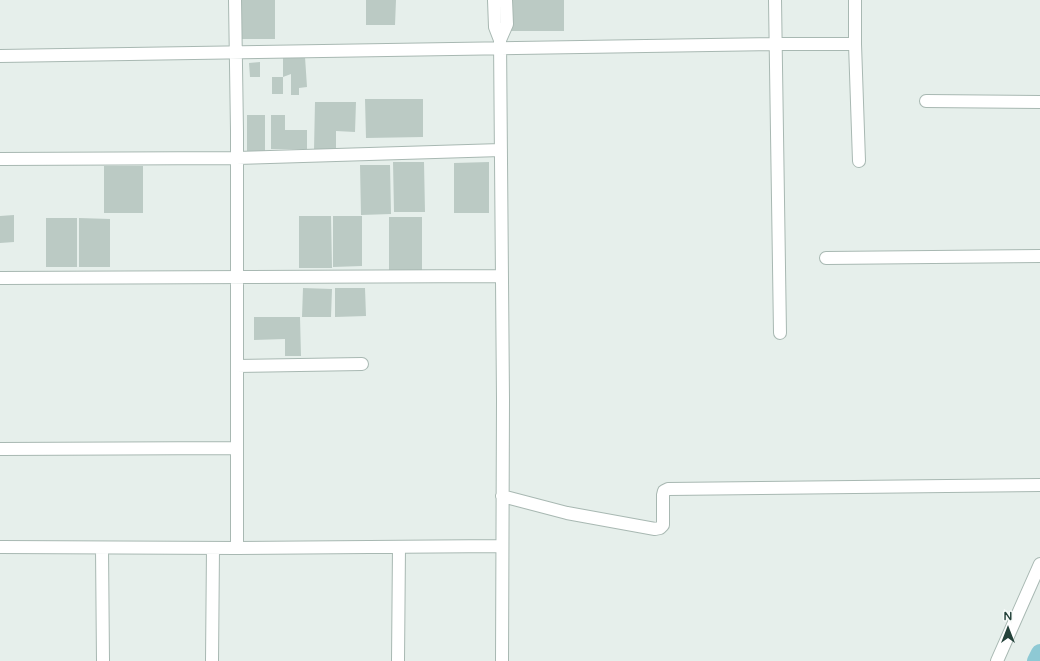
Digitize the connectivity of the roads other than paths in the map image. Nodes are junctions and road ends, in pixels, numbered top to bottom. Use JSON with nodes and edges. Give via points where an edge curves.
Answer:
{"nodes":[{"id":1,"x":235,"y":0,"type":"edge"},
{"id":2,"x":494,"y":0,"type":"edge"},
{"id":3,"x":506,"y":0,"type":"edge"},
{"id":4,"x":775,"y":0,"type":"edge"},
{"id":5,"x":855,"y":0,"type":"edge"},
{"id":6,"x":500,"y":44,"type":"junction"},
{"id":7,"x":775,"y":44,"type":"junction"},
{"id":8,"x":855,"y":44,"type":"junction"},
{"id":9,"x":236,"y":53,"type":"junction"},
{"id":10,"x":0,"y":56,"type":"edge"},
{"id":11,"x":926,"y":101,"type":"dead end"},
{"id":12,"x":1040,"y":102,"type":"edge"},
{"id":13,"x":501,"y":150,"type":"junction"},
{"id":14,"x":237,"y":158,"type":"junction"},
{"id":15,"x":0,"y":159,"type":"edge"},
{"id":16,"x":859,"y":161,"type":"dead end"},
{"id":17,"x":1040,"y":256,"type":"edge"},
{"id":18,"x":826,"y":258,"type":"dead end"},
{"id":19,"x":502,"y":276,"type":"junction"},
{"id":20,"x":0,"y":278,"type":"edge"},
{"id":21,"x":237,"y":278,"type":"junction"},
{"id":22,"x":780,"y":333,"type":"dead end"},
{"id":23,"x":362,"y":364,"type":"dead end"},
{"id":24,"x":237,"y":366,"type":"junction"},
{"id":25,"x":237,"y":448,"type":"junction"},
{"id":26,"x":0,"y":449,"type":"edge"},
{"id":27,"x":1040,"y":485,"type":"edge"},
{"id":28,"x":502,"y":496,"type":"junction"},
{"id":29,"x":502,"y":546,"type":"junction"},
{"id":30,"x":0,"y":547,"type":"edge"},
{"id":31,"x":399,"y":547,"type":"junction"},
{"id":32,"x":102,"y":548,"type":"junction"},
{"id":33,"x":213,"y":548,"type":"junction"},
{"id":34,"x":237,"y":548,"type":"junction"},
{"id":35,"x":1040,"y":564,"type":"edge"},
{"id":36,"x":103,"y":661,"type":"edge"},
{"id":37,"x":212,"y":661,"type":"edge"},
{"id":38,"x":398,"y":661,"type":"edge"},
{"id":39,"x":502,"y":661,"type":"edge"},
{"id":40,"x":997,"y":661,"type":"edge"}],
"edges":[{"from":1,"to":9,"type":"street"},
{"from":2,"to":6,"type":"street","via":[[495,27]]},
{"from":3,"to":6,"type":"street","via":[[506,24]]},
{"from":4,"to":7,"type":"street"},
{"from":5,"to":8,"type":"street"},
{"from":6,"to":7,"type":"street"},
{"from":6,"to":9,"type":"street"},
{"from":6,"to":13,"type":"street"},
{"from":7,"to":8,"type":"street"},
{"from":7,"to":22,"type":"street"},
{"from":8,"to":16,"type":"street"},
{"from":9,"to":10,"type":"street"},
{"from":9,"to":14,"type":"street"},
{"from":11,"to":12,"type":"street"},
{"from":13,"to":14,"type":"street"},
{"from":13,"to":19,"type":"street"},
{"from":14,"to":15,"type":"street"},
{"from":14,"to":21,"type":"street"},
{"from":17,"to":18,"type":"street"},
{"from":19,"to":21,"type":"street"},
{"from":19,"to":28,"type":"street"},
{"from":20,"to":21,"type":"street"},
{"from":21,"to":24,"type":"street"},
{"from":23,"to":24,"type":"street"},
{"from":24,"to":25,"type":"street"},
{"from":25,"to":26,"type":"street"},
{"from":25,"to":34,"type":"street"},
{"from":27,"to":28,"type":"street","via":[[668,488],[663,495],[663,525],[655,529],[567,513]]},
{"from":28,"to":29,"type":"street"},
{"from":29,"to":31,"type":"street"},
{"from":29,"to":39,"type":"street"},
{"from":30,"to":32,"type":"street"},
{"from":31,"to":34,"type":"street"},
{"from":31,"to":38,"type":"street"},
{"from":32,"to":33,"type":"street"},
{"from":32,"to":36,"type":"street"},
{"from":33,"to":34,"type":"street"},
{"from":33,"to":37,"type":"street"},
{"from":35,"to":40,"type":"street"}]}
